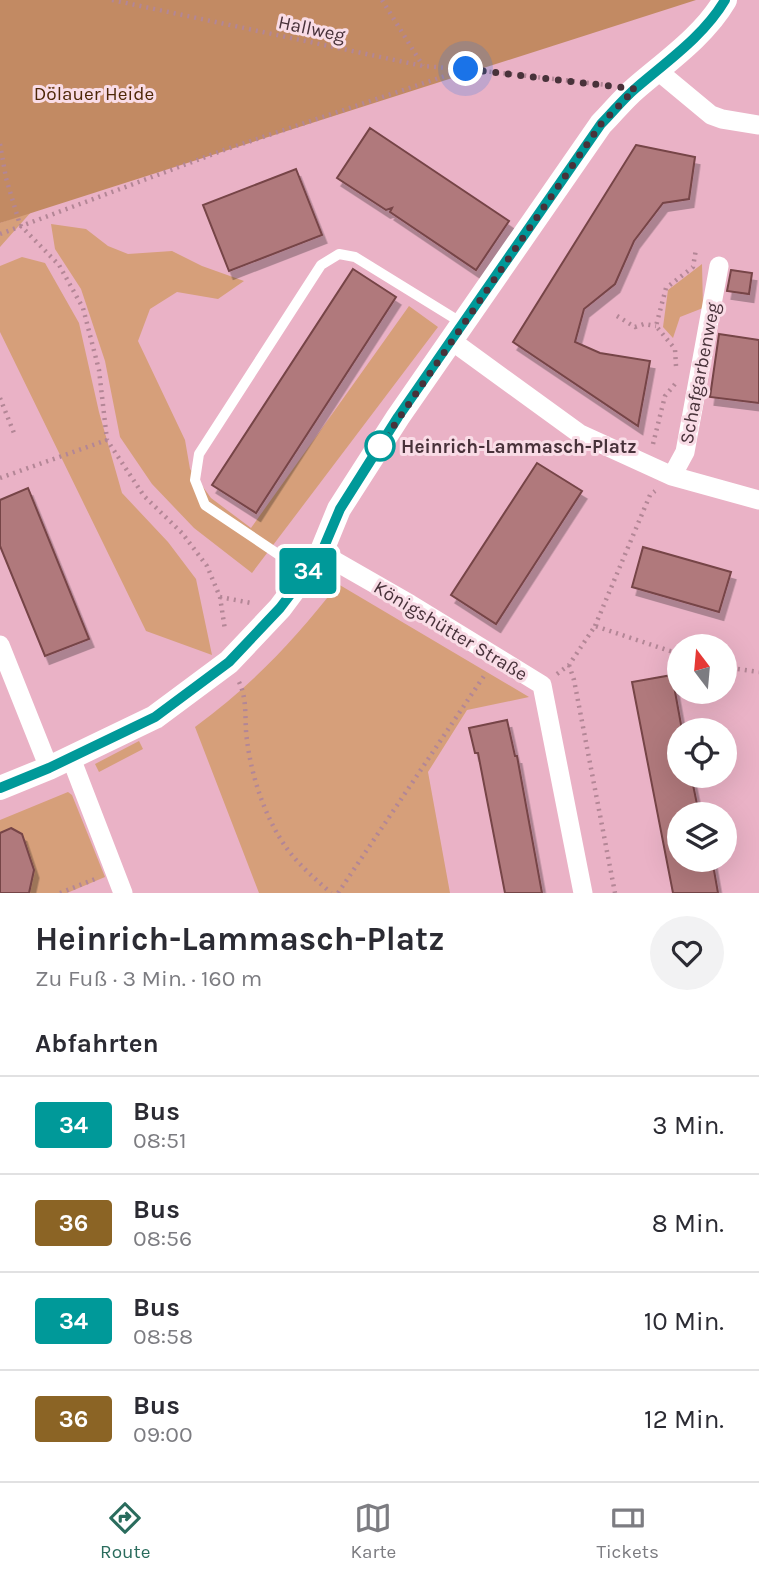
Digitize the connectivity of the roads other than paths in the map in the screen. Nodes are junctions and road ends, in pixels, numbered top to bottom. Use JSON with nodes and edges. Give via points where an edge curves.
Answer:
{"nodes":[{"id":1,"x":725,"y":0,"type":"edge"},
{"id":2,"x":659,"y":71,"type":"junction"},
{"id":3,"x":759,"y":125,"type":"edge"},
{"id":4,"x":719,"y":266,"type":"dead end"},
{"id":5,"x":458,"y":332,"type":"junction"},
{"id":6,"x":671,"y":476,"type":"junction"},
{"id":7,"x":759,"y":500,"type":"edge"},
{"id":8,"x":313,"y":563,"type":"junction"},
{"id":9,"x":1,"y":648,"type":"edge"},
{"id":10,"x":60,"y":763,"type":"junction"},
{"id":11,"x":0,"y":788,"type":"edge"},
{"id":12,"x":123,"y":893,"type":"edge"},
{"id":13,"x":583,"y":893,"type":"edge"}],
"edges":[{"from":1,"to":2,"type":"street"},
{"from":2,"to":3,"type":"street","via":[[711,115]]},
{"from":2,"to":5,"type":"street","via":[[601,124]]},
{"from":4,"to":6,"type":"street","name":"Schafgarbenweg","via":[[685,452]]},
{"from":5,"to":6,"type":"street","via":[[580,434]]},
{"from":5,"to":8,"type":"street","via":[[340,509]]},
{"from":5,"to":8,"type":"lane","via":[[355,257],[339,254],[321,265],[199,454],[195,480],[205,505]]},
{"from":6,"to":7,"type":"street"},
{"from":8,"to":10,"type":"street","via":[[280,608],[229,662],[155,717]]},
{"from":8,"to":13,"type":"street","name":"Königshütter Straße","via":[[410,604],[542,685]]},
{"from":9,"to":10,"type":"street"},
{"from":10,"to":11,"type":"street"},
{"from":10,"to":12,"type":"street"}]}
